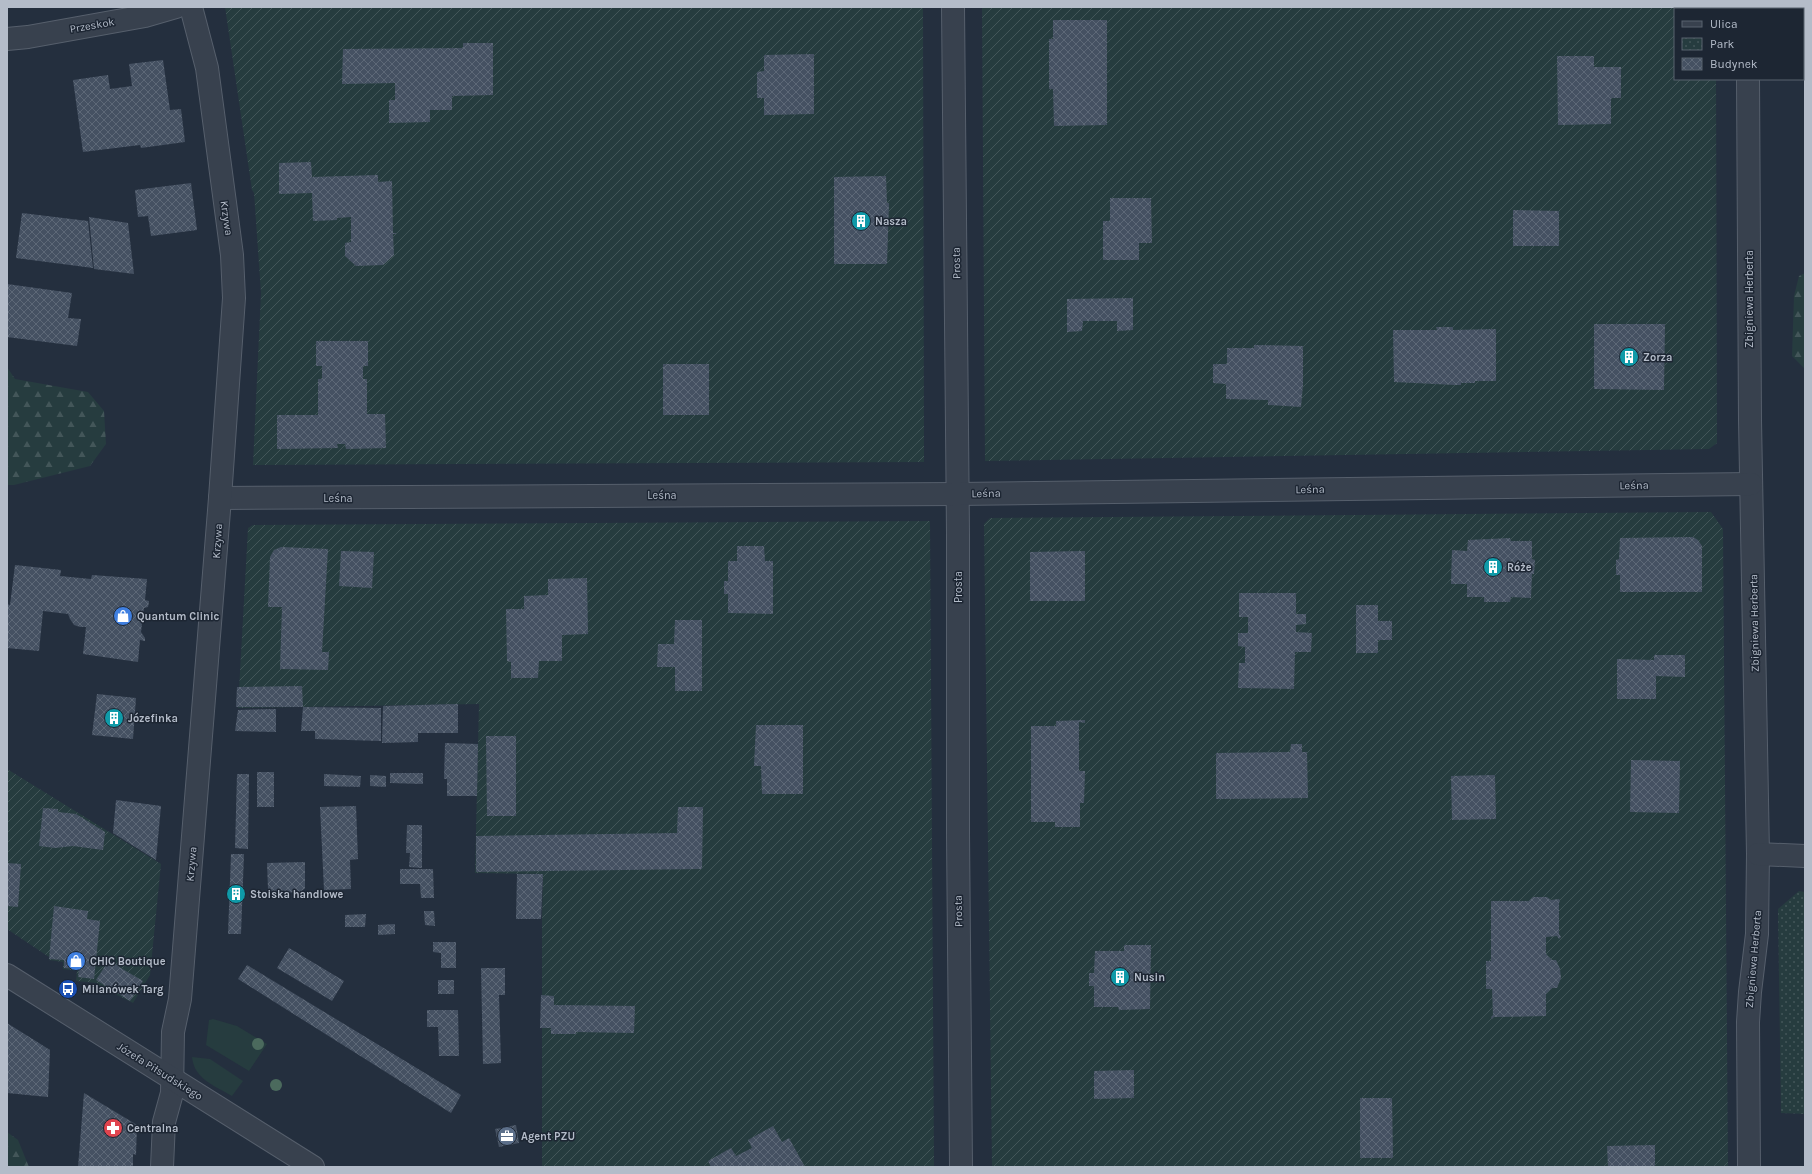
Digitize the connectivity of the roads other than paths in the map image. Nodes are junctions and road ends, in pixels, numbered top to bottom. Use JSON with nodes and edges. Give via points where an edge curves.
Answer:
{"nodes":[{"id":1,"x":176,"y":7,"type":"edge"},
{"id":2,"x":191,"y":7,"type":"edge"},
{"id":3,"x":953,"y":7,"type":"edge"},
{"id":4,"x":7,"y":39,"type":"edge"},
{"id":5,"x":1748,"y":80,"type":"edge"},
{"id":6,"x":1751,"y":484,"type":"junction"},
{"id":7,"x":958,"y":494,"type":"junction"},
{"id":8,"x":220,"y":498,"type":"junction"},
{"id":9,"x":1758,"y":854,"type":"junction"},
{"id":10,"x":1805,"y":856,"type":"edge"},
{"id":11,"x":7,"y":975,"type":"edge"},
{"id":12,"x":172,"y":1078,"type":"junction"},
{"id":13,"x":162,"y":1167,"type":"edge"},
{"id":14,"x":313,"y":1167,"type":"edge"},
{"id":15,"x":961,"y":1167,"type":"edge"},
{"id":16,"x":1749,"y":1167,"type":"edge"}],
"edges":[{"from":1,"to":4,"type":"street","name":"Przeskok","via":[[145,16]]},
{"from":2,"to":8,"type":"street","name":"Krzywa","via":[[207,68],[232,255],[234,298]]},
{"from":3,"to":7,"type":"street","name":"Prosta"},
{"from":5,"to":6,"type":"street","name":"Zbigniewa Herberta"},
{"from":6,"to":7,"type":"street","name":"Leśna"},
{"from":6,"to":9,"type":"street","name":"Zbigniewa Herberta"},
{"from":7,"to":8,"type":"street","name":"Leśna"},
{"from":7,"to":15,"type":"street","name":"Prosta"},
{"from":8,"to":12,"type":"street","name":"Krzywa","via":[[180,998],[173,1032]]},
{"from":9,"to":10,"type":"street"},
{"from":9,"to":16,"type":"street","name":"Zbigniewa Herberta","via":[[1757,934],[1748,1022]]},
{"from":11,"to":12,"type":"street","name":"Józefa Piłsudskiego"},
{"from":12,"to":13,"type":"street","name":"Krzywa","via":[[172,1093],[164,1122]]},
{"from":12,"to":14,"type":"street","name":"Józefa Piłsudskiego"}]}
